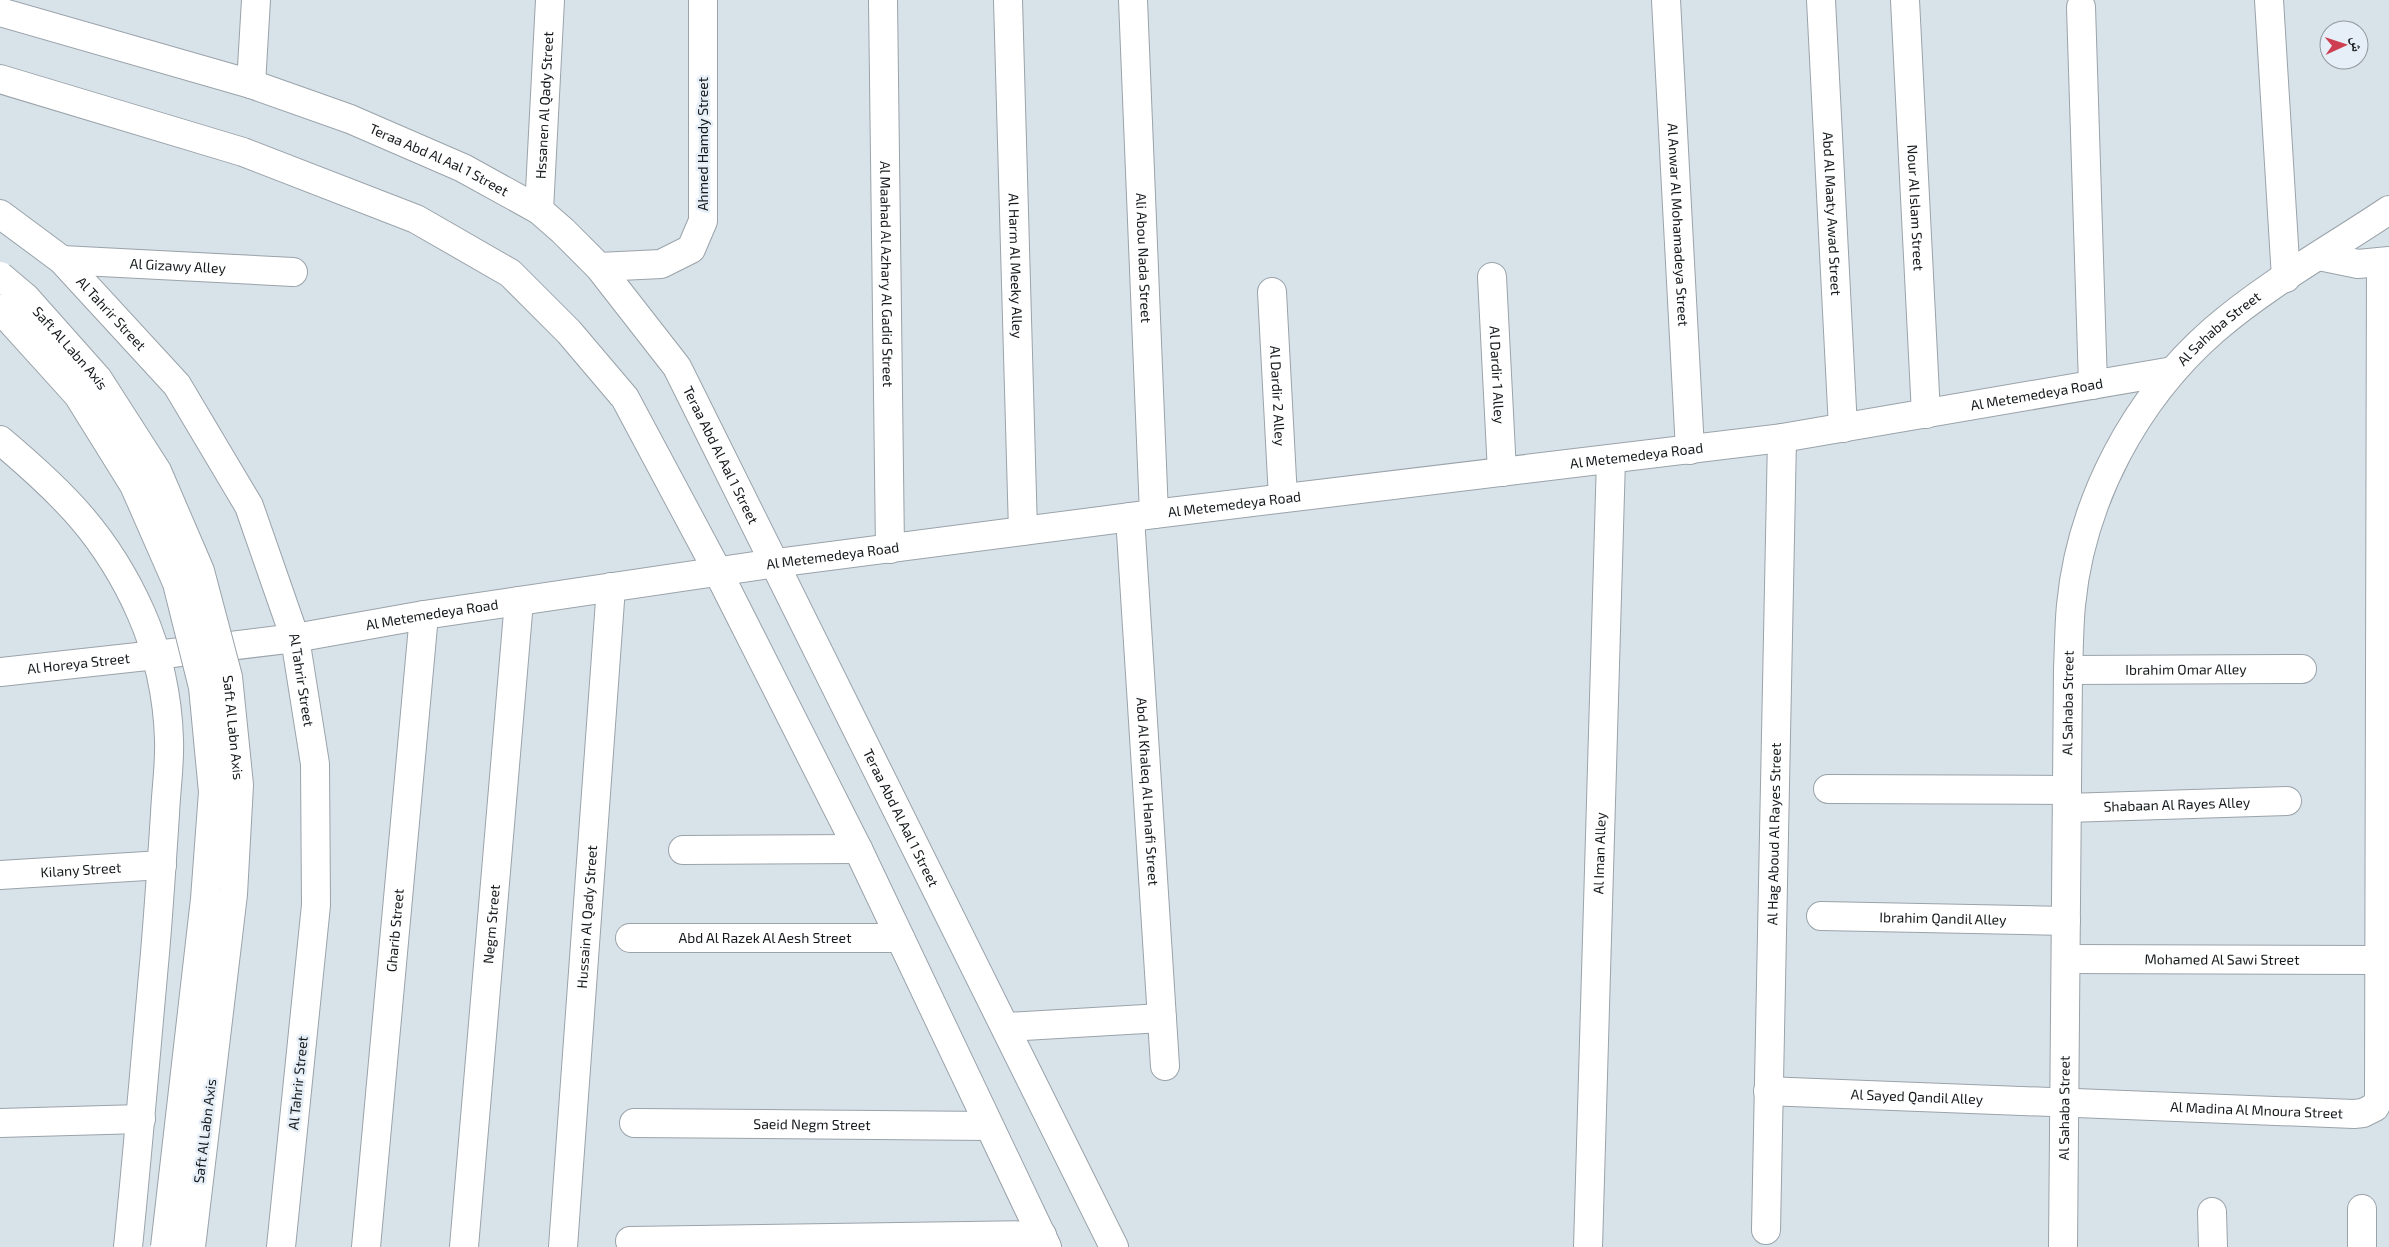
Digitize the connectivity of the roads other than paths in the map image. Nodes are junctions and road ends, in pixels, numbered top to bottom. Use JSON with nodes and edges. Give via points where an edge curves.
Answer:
{"nodes":[{"id":1,"x":256,"y":0,"type":"edge"},
{"id":2,"x":550,"y":0,"type":"edge"},
{"id":3,"x":703,"y":0,"type":"edge"},
{"id":4,"x":883,"y":0,"type":"edge"},
{"id":5,"x":1008,"y":0,"type":"edge"},
{"id":6,"x":1133,"y":0,"type":"edge"},
{"id":7,"x":1666,"y":0,"type":"edge"},
{"id":8,"x":1822,"y":0,"type":"edge"},
{"id":9,"x":1905,"y":0,"type":"edge"},
{"id":10,"x":2269,"y":0,"type":"edge"},
{"id":11,"x":2081,"y":7,"type":"dead end"},
{"id":12,"x":0,"y":12,"type":"edge"},
{"id":13,"x":0,"y":79,"type":"edge"},
{"id":14,"x":251,"y":84,"type":"junction"},
{"id":15,"x":539,"y":210,"type":"junction"},
{"id":16,"x":2389,"y":210,"type":"edge"},
{"id":17,"x":0,"y":214,"type":"edge"},
{"id":18,"x":2320,"y":256,"type":"junction"},
{"id":19,"x":62,"y":260,"type":"junction"},
{"id":20,"x":2385,"y":262,"type":"edge"},
{"id":21,"x":599,"y":267,"type":"junction"},
{"id":22,"x":293,"y":272,"type":"dead end"},
{"id":23,"x":0,"y":276,"type":"edge"},
{"id":24,"x":1492,"y":277,"type":"dead end"},
{"id":25,"x":2286,"y":278,"type":"junction"},
{"id":26,"x":1272,"y":292,"type":"dead end"},
{"id":27,"x":0,"y":309,"type":"edge"},
{"id":28,"x":2173,"y":371,"type":"junction"},
{"id":29,"x":2093,"y":385,"type":"junction"},
{"id":30,"x":1926,"y":414,"type":"junction"},
{"id":31,"x":1844,"y":428,"type":"junction"},
{"id":32,"x":1782,"y":438,"type":"junction"},
{"id":33,"x":0,"y":440,"type":"edge"},
{"id":34,"x":1690,"y":450,"type":"junction"},
{"id":35,"x":1611,"y":459,"type":"junction"},
{"id":36,"x":1502,"y":472,"type":"junction"},
{"id":37,"x":1283,"y":498,"type":"junction"},
{"id":38,"x":1142,"y":516,"type":"junction"},
{"id":39,"x":1022,"y":531,"type":"junction"},
{"id":40,"x":890,"y":549,"type":"junction"},
{"id":41,"x":776,"y":563,"type":"junction"},
{"id":42,"x":718,"y":572,"type":"junction"},
{"id":43,"x":611,"y":588,"type":"junction"},
{"id":44,"x":519,"y":601,"type":"junction"},
{"id":45,"x":424,"y":615,"type":"junction"},
{"id":46,"x":295,"y":638,"type":"junction"},
{"id":47,"x":156,"y":656,"type":"junction"},
{"id":48,"x":2302,"y":668,"type":"dead end"},
{"id":49,"x":2068,"y":670,"type":"junction"},
{"id":50,"x":0,"y":672,"type":"edge"},
{"id":51,"x":1828,"y":789,"type":"dead end"},
{"id":52,"x":2067,"y":799,"type":"junction"},
{"id":53,"x":2287,"y":801,"type":"dead end"},
{"id":54,"x":858,"y":849,"type":"junction"},
{"id":55,"x":683,"y":850,"type":"dead end"},
{"id":56,"x":162,"y":865,"type":"junction"},
{"id":57,"x":0,"y":875,"type":"edge"},
{"id":58,"x":1820,"y":916,"type":"dead end"},
{"id":59,"x":2066,"y":921,"type":"junction"},
{"id":60,"x":630,"y":938,"type":"dead end"},
{"id":61,"x":900,"y":938,"type":"junction"},
{"id":62,"x":2066,"y":959,"type":"junction"},
{"id":63,"x":2378,"y":960,"type":"junction"},
{"id":64,"x":1162,"y":1018,"type":"junction"},
{"id":65,"x":1006,"y":1027,"type":"junction"},
{"id":66,"x":1165,"y":1066,"type":"dead end"},
{"id":67,"x":1768,"y":1091,"type":"junction"},
{"id":68,"x":2065,"y":1104,"type":"junction"},
{"id":69,"x":140,"y":1119,"type":"junction"},
{"id":70,"x":0,"y":1123,"type":"edge"},
{"id":71,"x":634,"y":1123,"type":"dead end"},
{"id":72,"x":989,"y":1126,"type":"junction"},
{"id":73,"x":2362,"y":1209,"type":"dead end"},
{"id":74,"x":2212,"y":1212,"type":"dead end"},
{"id":75,"x":1766,"y":1230,"type":"dead end"},
{"id":76,"x":630,"y":1241,"type":"dead end"},
{"id":77,"x":1044,"y":1241,"type":"edge"},
{"id":78,"x":128,"y":1247,"type":"edge"},
{"id":79,"x":165,"y":1247,"type":"edge"},
{"id":80,"x":191,"y":1247,"type":"edge"},
{"id":81,"x":281,"y":1247,"type":"edge"},
{"id":82,"x":366,"y":1247,"type":"edge"},
{"id":83,"x":464,"y":1247,"type":"edge"},
{"id":84,"x":563,"y":1247,"type":"edge"},
{"id":85,"x":1114,"y":1247,"type":"edge"},
{"id":86,"x":1588,"y":1247,"type":"edge"},
{"id":87,"x":2063,"y":1247,"type":"edge"},
{"id":88,"x":2213,"y":1247,"type":"edge"},
{"id":89,"x":2362,"y":1247,"type":"edge"}],
"edges":[{"from":1,"to":14,"type":"street"},
{"from":2,"to":15,"type":"street","name":"Hssanen Al Qady Street"},
{"from":3,"to":21,"type":"street","name":"Ahmed Hamdy Street","via":[[704,221],[691,249],[661,264]]},
{"from":4,"to":40,"type":"street","name":"Al Maahad Al Azhary Al Gadid Street"},
{"from":5,"to":39,"type":"street","name":"Al Harm Al Meeky Alley"},
{"from":6,"to":38,"type":"street","name":"Ali Abou Nada Street"},
{"from":7,"to":34,"type":"street","name":"Al Anwar Al Mohamadeya Street"},
{"from":8,"to":31,"type":"street","name":"Abd Al Maaty Awad Street"},
{"from":9,"to":30,"type":"street","name":"Nour Al Islam Street"},
{"from":10,"to":25,"type":"street"},
{"from":11,"to":29,"type":"street"},
{"from":12,"to":14,"type":"street","name":"Teraa Abd Al Aal 1 Street"},
{"from":13,"to":42,"type":"street","via":[[243,152],[416,219],[510,273],[569,332],[625,398]]},
{"from":14,"to":15,"type":"street","name":"Teraa Abd Al Aal 1 Street","via":[[350,119],[463,168]]},
{"from":15,"to":21,"type":"street","name":"Teraa Abd Al Aal 1 Street"},
{"from":16,"to":18,"type":"street","name":"Al Sahaba Street"},
{"from":17,"to":19,"type":"street","name":"Al Tahrir Street"},
{"from":18,"to":20,"type":"street","via":[[2358,264]]},
{"from":18,"to":25,"type":"street","name":"Al Sahaba Street"},
{"from":19,"to":22,"type":"street","name":"Al Gizawy Alley"},
{"from":19,"to":46,"type":"street","name":"Al Tahrir Street","via":[[177,385],[249,506]]},
{"from":20,"to":63,"type":"street","name":"Al Madina Al Mnoura Street"},
{"from":21,"to":41,"type":"street","name":"Teraa Abd Al Aal 1 Street","via":[[677,366]]},
{"from":23,"to":80,"type":"street","name":"Saft Al Labn Axis","bridge":true,"via":[[26,298],[98,380],[157,472],[200,571],[228,676],[239,785],[233,894]]},
{"from":24,"to":36,"type":"street","name":"Al Dardir 1 Alley"},
{"from":25,"to":28,"type":"street","name":"Al Sahaba Street","via":[[2214,330]]},
{"from":26,"to":37,"type":"street","name":"Al Dardir 2 Alley"},
{"from":27,"to":79,"type":"street","name":"Saft Al Labn Axis","bridge":true,"via":[[78,396],[134,485],[177,583],[203,686],[213,792],[206,899]]},
{"from":28,"to":29,"type":"street","name":"Al Metemedeya Road"},
{"from":28,"to":49,"type":"street","name":"Al Sahaba Street","via":[[2134,423],[2103,480],[2082,541],[2071,605]]},
{"from":29,"to":30,"type":"street","name":"Al Metemedeya Road"},
{"from":30,"to":31,"type":"street","name":"Al Metemedeya Road"},
{"from":31,"to":32,"type":"street","name":"Al Metemedeya Road"},
{"from":32,"to":34,"type":"street","name":"Al Metemedeya Road"},
{"from":32,"to":67,"type":"street","name":"Al Hag Aboud Al Rayes Street"},
{"from":33,"to":47,"type":"street","via":[[75,508],[101,542],[124,577]]},
{"from":34,"to":35,"type":"street","name":"Al Metemedeya Road"},
{"from":35,"to":36,"type":"street","name":"Al Metemedeya Road"},
{"from":35,"to":86,"type":"street","name":"Al Iman Alley"},
{"from":36,"to":37,"type":"street","name":"Al Metemedeya Road"},
{"from":37,"to":38,"type":"street","name":"Al Metemedeya Road"},
{"from":38,"to":39,"type":"street","name":"Al Metemedeya Road"},
{"from":38,"to":64,"type":"street","name":"Abd Al Khaleq Al Hanafi Street"},
{"from":39,"to":40,"type":"street","name":"Al Metemedeya Road"},
{"from":40,"to":41,"type":"street","name":"Al Metemedeya Road"},
{"from":41,"to":42,"type":"street","name":"Al Metemedeya Road"},
{"from":41,"to":65,"type":"street","name":"Teraa Abd Al Aal 1 Street"},
{"from":42,"to":43,"type":"street","name":"Al Metemedeya Road"},
{"from":42,"to":54,"type":"street"},
{"from":43,"to":44,"type":"street","name":"Al Metemedeya Road"},
{"from":43,"to":84,"type":"street","name":"Hussain Al Qady Street"},
{"from":44,"to":45,"type":"street","name":"Al Metemedeya Road"},
{"from":44,"to":83,"type":"street","name":"Negm Street"},
{"from":45,"to":46,"type":"street","name":"Al Metemedeya Road"},
{"from":45,"to":82,"type":"street","name":"Gharib Street"},
{"from":46,"to":47,"type":"street","name":"Al Metemedeya Road"},
{"from":46,"to":81,"type":"street","name":"Al Tahrir Street","via":[[316,764],[316,905]]},
{"from":47,"to":50,"type":"street","name":"Al Horeya Street"},
{"from":47,"to":56,"type":"street","via":[[165,697],[169,740]]},
{"from":48,"to":49,"type":"street","name":"Ibrahim Omar Alley"},
{"from":49,"to":52,"type":"street","name":"Al Sahaba Street"},
{"from":51,"to":52,"type":"street","name":"Shabaan Al Rayes Alley"},
{"from":52,"to":53,"type":"street","name":"Shabaan Al Rayes Alley"},
{"from":52,"to":59,"type":"street","name":"Al Sahaba Street"},
{"from":54,"to":55,"type":"street"},
{"from":54,"to":61,"type":"street"},
{"from":56,"to":57,"type":"street","name":"Kilany Street"},
{"from":56,"to":69,"type":"street"},
{"from":58,"to":59,"type":"street","name":"Ibrahim Qandil Alley"},
{"from":59,"to":62,"type":"street","name":"Al Sahaba Street"},
{"from":60,"to":61,"type":"street","name":"Abd Al Razek Al Aesh Street"},
{"from":61,"to":72,"type":"street"},
{"from":62,"to":63,"type":"street","name":"Mohamed Al Sawi Street"},
{"from":62,"to":68,"type":"street","name":"Al Sahaba Street"},
{"from":63,"to":68,"type":"street","name":"Al Madina Al Mnoura Street","via":[[2379,1098],[2376,1106],[2363,1113]]},
{"from":64,"to":65,"type":"street"},
{"from":64,"to":66,"type":"street","name":"Abd Al Khaleq Al Hanafi Street"},
{"from":65,"to":85,"type":"street","name":"Teraa Abd Al Aal 1 Street"},
{"from":67,"to":68,"type":"street","name":"Al Sayed Qandil Alley"},
{"from":67,"to":75,"type":"street","name":"Al Hag Aboud Al Rayes Street"},
{"from":68,"to":87,"type":"street","name":"Al Sahaba Street"},
{"from":69,"to":70,"type":"street"},
{"from":69,"to":78,"type":"street"},
{"from":71,"to":72,"type":"street","name":"Saeid Negm Street"},
{"from":72,"to":77,"type":"street"},
{"from":73,"to":89,"type":"street"},
{"from":74,"to":88,"type":"street"},
{"from":76,"to":77,"type":"street"}]}
